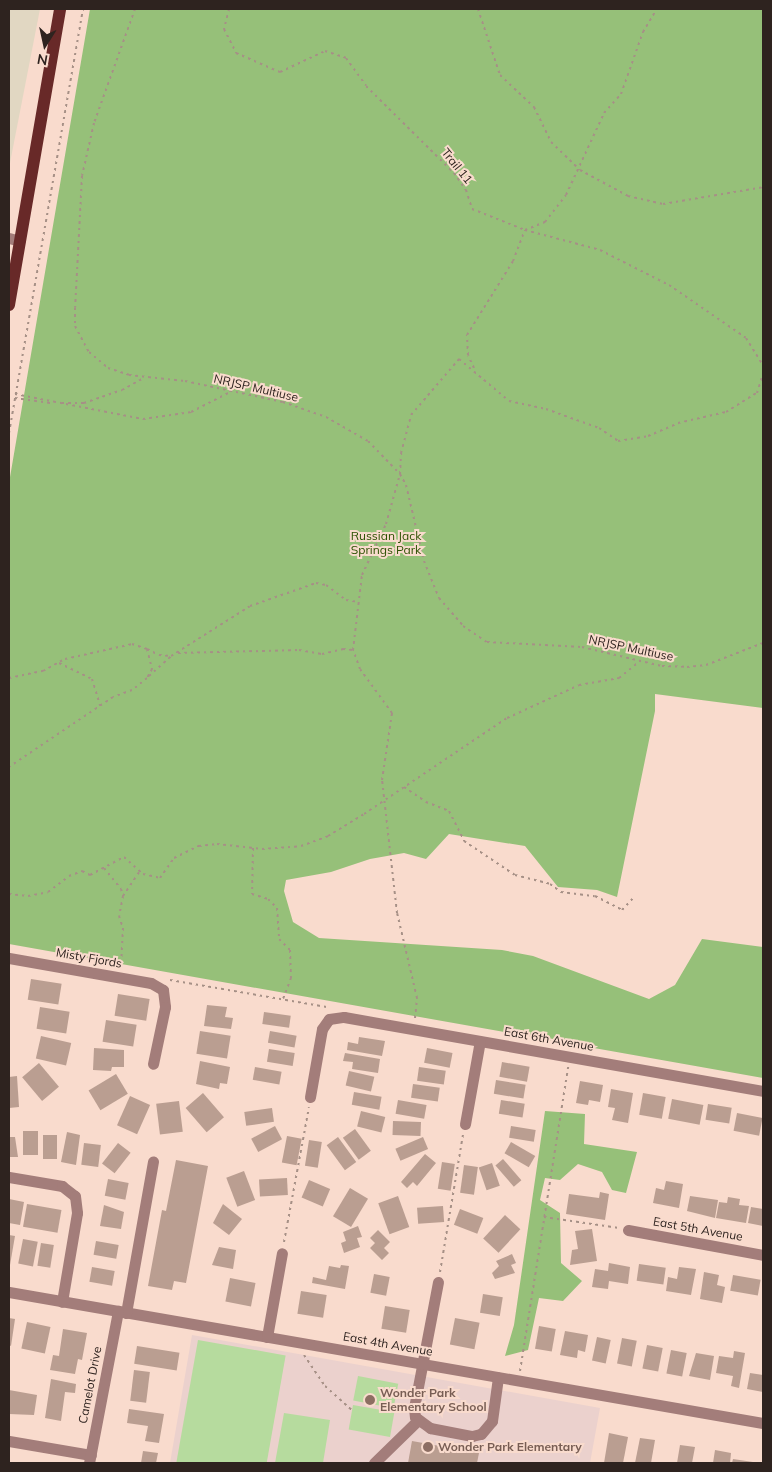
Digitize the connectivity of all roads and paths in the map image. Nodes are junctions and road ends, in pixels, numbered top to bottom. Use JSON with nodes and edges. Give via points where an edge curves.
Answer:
{"nodes":[{"id":1,"x":60,"y":9,"type":"edge"},
{"id":2,"x":83,"y":9,"type":"edge"},
{"id":3,"x":135,"y":9,"type":"edge"},
{"id":4,"x":229,"y":9,"type":"edge"},
{"id":5,"x":478,"y":9,"type":"edge"},
{"id":6,"x":656,"y":9,"type":"edge"},
{"id":7,"x":580,"y":170,"type":"junction"},
{"id":8,"x":763,"y":188,"type":"edge"},
{"id":9,"x":525,"y":230,"type":"junction"},
{"id":10,"x":15,"y":239,"type":"edge"},
{"id":11,"x":9,"y":305,"type":"edge"},
{"id":12,"x":763,"y":365,"type":"edge"},
{"id":13,"x":474,"y":369,"type":"junction"},
{"id":14,"x":763,"y":373,"type":"edge"},
{"id":15,"x":145,"y":377,"type":"junction"},
{"id":16,"x":232,"y":391,"type":"junction"},
{"id":17,"x":15,"y":396,"type":"junction"},
{"id":18,"x":57,"y":403,"type":"junction"},
{"id":19,"x":9,"y":433,"type":"edge"},
{"id":20,"x":400,"y":474,"type":"junction"},
{"id":21,"x":358,"y":602,"type":"junction"},
{"id":22,"x":763,"y":643,"type":"edge"},
{"id":23,"x":147,"y":648,"type":"junction"},
{"id":24,"x":353,"y":650,"type":"junction"},
{"id":25,"x":176,"y":653,"type":"junction"},
{"id":26,"x":640,"y":661,"type":"junction"},
{"id":27,"x":56,"y":664,"type":"junction"},
{"id":28,"x":9,"y":678,"type":"edge"},
{"id":29,"x":148,"y":678,"type":"junction"},
{"id":30,"x":100,"y":706,"type":"junction"},
{"id":31,"x":9,"y":767,"type":"edge"},
{"id":32,"x":404,"y":787,"type":"junction"},
{"id":33,"x":385,"y":801,"type":"junction"},
{"id":34,"x":253,"y":848,"type":"junction"},
{"id":35,"x":104,"y":868,"type":"junction"},
{"id":36,"x":140,"y":871,"type":"junction"},
{"id":37,"x":9,"y":894,"type":"edge"},
{"id":38,"x":123,"y":896,"type":"junction"},
{"id":39,"x":635,"y":896,"type":"dead end"},
{"id":40,"x":9,"y":958,"type":"edge"},
{"id":41,"x":119,"y":977,"type":"junction"},
{"id":42,"x":151,"y":983,"type":"junction"},
{"id":43,"x":283,"y":999,"type":"junction"},
{"id":44,"x":334,"y":1018,"type":"junction"},
{"id":45,"x":414,"y":1029,"type":"junction"},
{"id":46,"x":480,"y":1041,"type":"junction"},
{"id":47,"x":570,"y":1057,"type":"junction"},
{"id":48,"x":154,"y":1064,"type":"dead end"},
{"id":49,"x":763,"y":1091,"type":"edge"},
{"id":50,"x":310,"y":1097,"type":"joint"},
{"id":51,"x":465,"y":1124,"type":"joint"},
{"id":52,"x":153,"y":1161,"type":"dead end"},
{"id":53,"x":9,"y":1177,"type":"edge"},
{"id":54,"x":544,"y":1217,"type":"junction"},
{"id":55,"x":628,"y":1230,"type":"joint"},
{"id":56,"x":282,"y":1253,"type":"joint"},
{"id":57,"x":763,"y":1255,"type":"edge"},
{"id":58,"x":438,"y":1282,"type":"joint"},
{"id":59,"x":9,"y":1292,"type":"edge"},
{"id":60,"x":62,"y":1302,"type":"junction"},
{"id":61,"x":122,"y":1312,"type":"junction"},
{"id":62,"x":267,"y":1337,"type":"junction"},
{"id":63,"x":304,"y":1355,"type":"dead end"},
{"id":64,"x":422,"y":1364,"type":"junction"},
{"id":65,"x":520,"y":1369,"type":"dead end"},
{"id":66,"x":498,"y":1377,"type":"junction"},
{"id":67,"x":352,"y":1410,"type":"dead end"},
{"id":68,"x":418,"y":1420,"type":"junction"},
{"id":69,"x":763,"y":1422,"type":"edge"},
{"id":70,"x":9,"y":1441,"type":"edge"},
{"id":71,"x":90,"y":1459,"type":"edge"},
{"id":72,"x":374,"y":1463,"type":"edge"}],
"edges":[{"from":1,"to":10,"type":"main road"},
{"from":2,"to":17,"type":"path"},
{"from":3,"to":15,"type":"path","name":"NRJSP Multiuse","via":[[94,123],[82,176],[74,308],[76,326],[89,352],[108,368]]},
{"from":4,"to":9,"type":"path","name":"Trail 11","via":[[224,29],[236,53],[280,72],[325,51],[346,58],[366,86],[454,173],[466,190],[472,209]]},
{"from":5,"to":7,"type":"path","via":[[500,75],[534,107],[551,142]]},
{"from":6,"to":7,"type":"path","via":[[643,32],[622,94],[600,121]]},
{"from":7,"to":8,"type":"path","via":[[628,196],[663,204]]},
{"from":7,"to":9,"type":"path","via":[[545,222]]},
{"from":9,"to":12,"type":"path","name":"Trail 11","via":[[600,250],[670,284],[746,338]]},
{"from":9,"to":13,"type":"path","via":[[513,261],[467,335],[468,355]]},
{"from":10,"to":11,"type":"main road"},
{"from":13,"to":14,"type":"path","via":[[509,401],[546,409],[599,428],[618,441],[648,436],[678,423],[726,412],[757,393]]},
{"from":13,"to":20,"type":"path","via":[[459,358],[442,381],[419,401],[406,429]]},
{"from":15,"to":16,"type":"path","name":"NRJSP Multiuse"},
{"from":15,"to":18,"type":"path","via":[[122,390],[84,403]]},
{"from":16,"to":18,"type":"path","via":[[190,412],[143,419]]},
{"from":16,"to":20,"type":"path","name":"NRJSP Multiuse","via":[[326,416],[368,441]]},
{"from":17,"to":18,"type":"path"},
{"from":17,"to":19,"type":"path"},
{"from":20,"to":21,"type":"path","via":[[386,524],[362,575]]},
{"from":20,"to":26,"type":"path","name":"NRJSP Multiuse","via":[[406,485],[424,560],[439,598],[463,626],[486,642],[582,647]]},
{"from":21,"to":24,"type":"path"},
{"from":21,"to":25,"type":"path","via":[[346,600],[326,585],[309,585],[250,606]]},
{"from":22,"to":26,"type":"path","name":"NRJSP Multiuse","via":[[706,665],[662,666]]},
{"from":23,"to":25,"type":"path","via":[[159,655]]},
{"from":23,"to":27,"type":"path","via":[[132,644]]},
{"from":23,"to":29,"type":"path","via":[[152,669]]},
{"from":24,"to":25,"type":"path","via":[[322,654],[299,650]]},
{"from":24,"to":33,"type":"path","via":[[360,668],[392,713],[382,780]]},
{"from":25,"to":29,"type":"path","via":[[162,661]]},
{"from":26,"to":32,"type":"path","via":[[620,678],[579,685],[507,718]]},
{"from":27,"to":28,"type":"path","via":[[43,671]]},
{"from":27,"to":30,"type":"path","via":[[63,663],[92,679]]},
{"from":29,"to":30,"type":"path"},
{"from":30,"to":31,"type":"path"},
{"from":32,"to":33,"type":"path"},
{"from":32,"to":39,"type":"path","via":[[426,802],[448,810],[464,841],[515,875],[550,884],[561,892],[595,896],[622,910]]},
{"from":33,"to":34,"type":"path","via":[[328,836],[301,846]]},
{"from":33,"to":45,"type":"path","via":[[396,913],[417,998]]},
{"from":34,"to":36,"type":"path","via":[[217,844],[199,846],[174,858],[160,878],[151,878]]},
{"from":34,"to":43,"type":"path","via":[[252,894],[268,899],[277,908],[279,938],[290,950],[291,978]]},
{"from":35,"to":36,"type":"path","via":[[124,857]]},
{"from":35,"to":37,"type":"path","via":[[90,875],[82,871],[48,892],[28,896]]},
{"from":35,"to":38,"type":"path","via":[[121,888]]},
{"from":36,"to":38,"type":"path"},
{"from":38,"to":41,"type":"path","via":[[120,916],[123,957]]},
{"from":40,"to":41,"type":"street","name":"Misty Fjords"},
{"from":41,"to":42,"type":"street","name":"Misty Fjords"},
{"from":42,"to":43,"type":"path","via":[[176,980]]},
{"from":42,"to":48,"type":"street","name":"Misty Fjords","via":[[163,990],[165,1007]]},
{"from":43,"to":44,"type":"path","via":[[328,1007]]},
{"from":44,"to":45,"type":"street","name":"East 6th Avenue"},
{"from":44,"to":50,"type":"street","via":[[322,1029]]},
{"from":45,"to":46,"type":"street","name":"East 6th Avenue"},
{"from":46,"to":47,"type":"street","name":"East 6th Avenue"},
{"from":46,"to":51,"type":"street"},
{"from":47,"to":49,"type":"street","name":"East 6th Avenue"},
{"from":47,"to":54,"type":"path"},
{"from":50,"to":56,"type":"path"},
{"from":51,"to":58,"type":"path"},
{"from":52,"to":61,"type":"street","name":"Camelot Drive"},
{"from":53,"to":60,"type":"street","via":[[62,1186],[74,1196],[77,1213]]},
{"from":54,"to":55,"type":"path"},
{"from":54,"to":65,"type":"path"},
{"from":55,"to":57,"type":"street","name":"East 5th Avenue"},
{"from":56,"to":62,"type":"street"},
{"from":58,"to":64,"type":"street"},
{"from":59,"to":60,"type":"street","name":"East 4th Avenue"},
{"from":60,"to":61,"type":"street","name":"East 4th Avenue"},
{"from":61,"to":62,"type":"street","name":"East 4th Avenue"},
{"from":61,"to":71,"type":"street","name":"Camelot Drive"},
{"from":62,"to":64,"type":"street","name":"East 4th Avenue"},
{"from":63,"to":67,"type":"path","via":[[324,1386]]},
{"from":64,"to":66,"type":"street","name":"East 4th Avenue"},
{"from":64,"to":68,"type":"street","via":[[414,1408]]},
{"from":66,"to":68,"type":"street","via":[[492,1421],[481,1434],[472,1436],[430,1428]]},
{"from":66,"to":69,"type":"street","name":"East 4th Avenue"},
{"from":68,"to":72,"type":"street"},
{"from":70,"to":71,"type":"street"}]}
